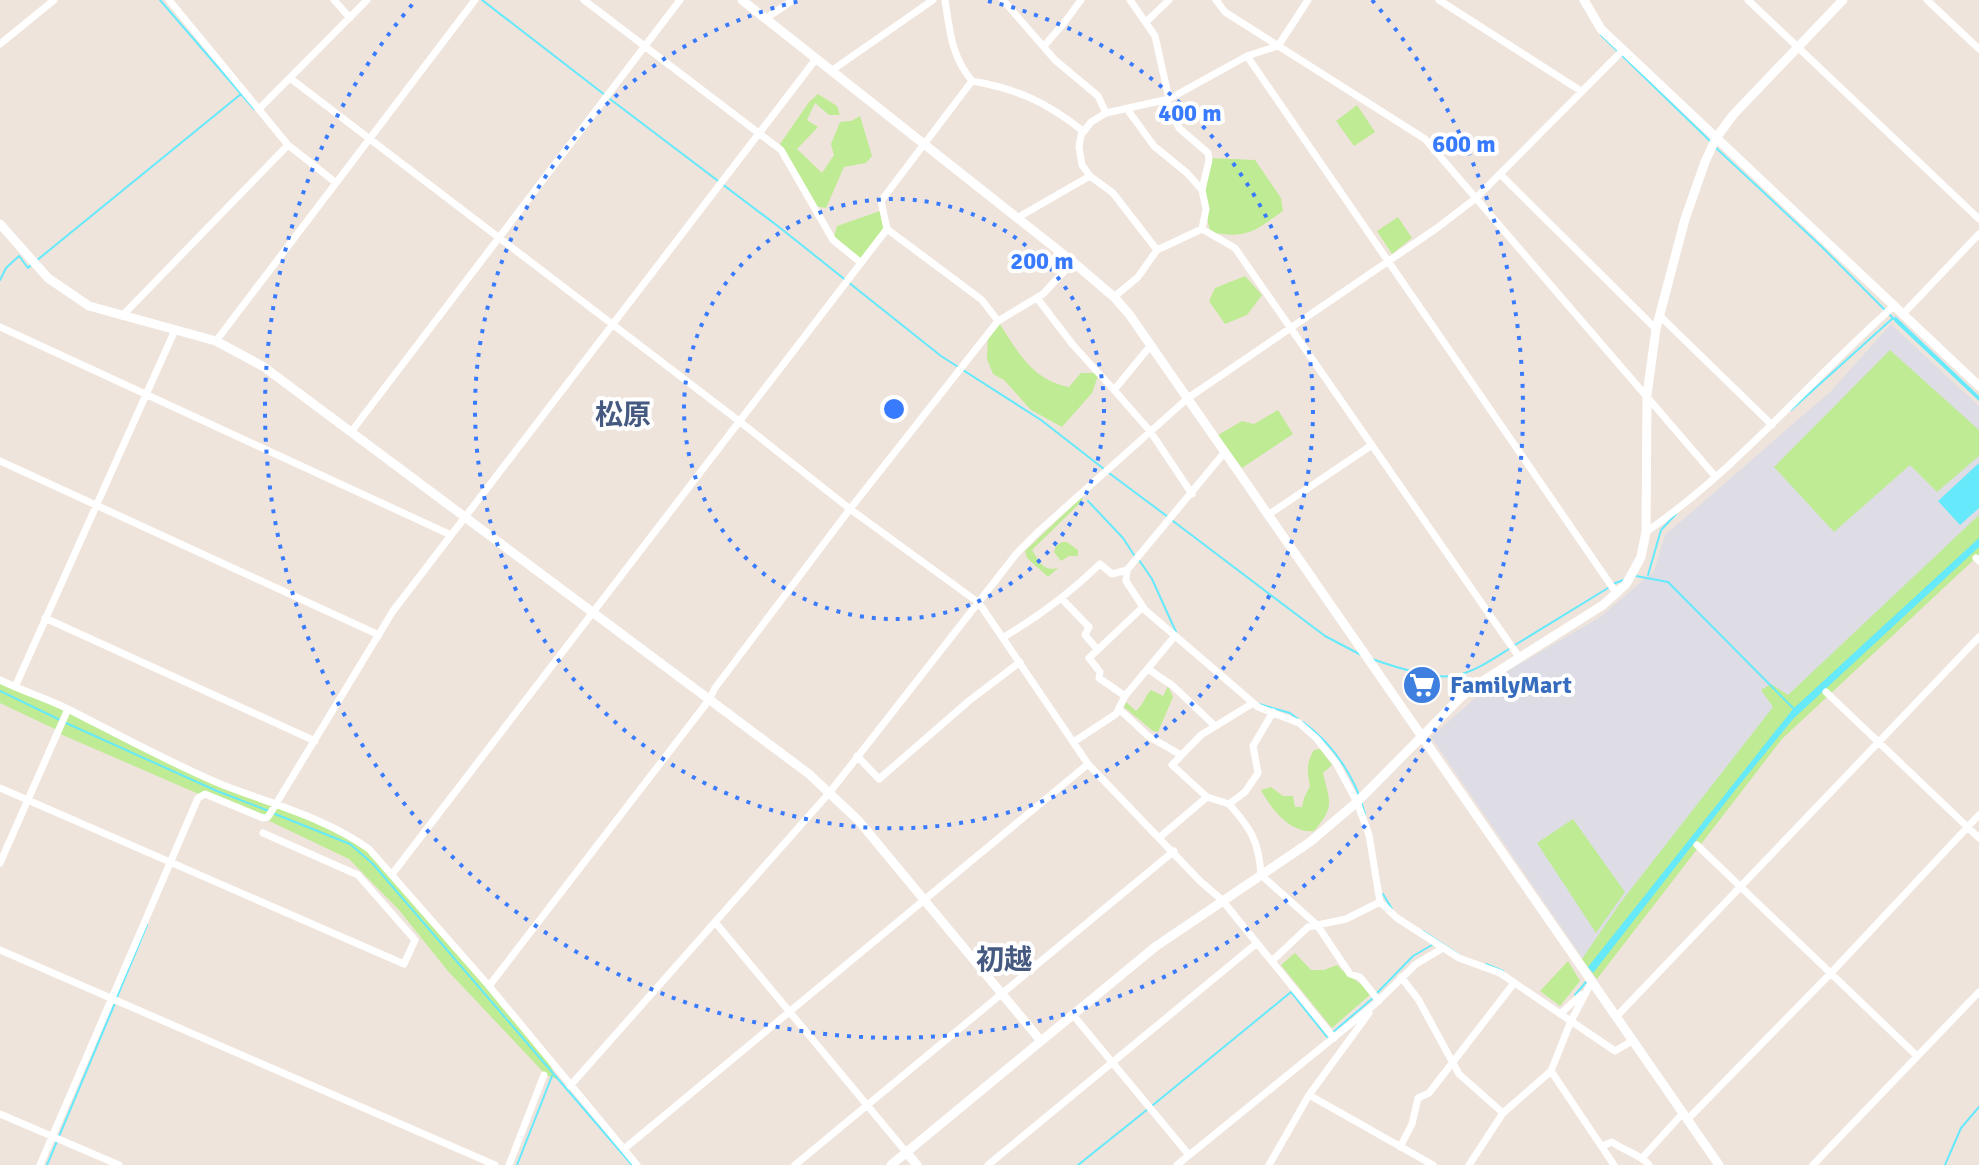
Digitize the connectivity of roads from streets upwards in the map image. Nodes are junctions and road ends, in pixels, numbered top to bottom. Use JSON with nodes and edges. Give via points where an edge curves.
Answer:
{"nodes":[{"id":1,"x":54,"y":0,"type":"edge"},
{"id":2,"x":169,"y":0,"type":"edge"},
{"id":3,"x":334,"y":0,"type":"edge"},
{"id":4,"x":367,"y":0,"type":"edge"},
{"id":5,"x":475,"y":0,"type":"edge"},
{"id":6,"x":584,"y":0,"type":"edge"},
{"id":7,"x":680,"y":0,"type":"edge"},
{"id":8,"x":742,"y":0,"type":"edge"},
{"id":9,"x":793,"y":0,"type":"edge"},
{"id":10,"x":933,"y":0,"type":"edge"},
{"id":11,"x":945,"y":0,"type":"edge"},
{"id":12,"x":1003,"y":0,"type":"edge"},
{"id":13,"x":1081,"y":0,"type":"edge"},
{"id":14,"x":1130,"y":0,"type":"edge"},
{"id":15,"x":1169,"y":0,"type":"edge"},
{"id":16,"x":1216,"y":0,"type":"edge"},
{"id":17,"x":1308,"y":0,"type":"edge"},
{"id":18,"x":1439,"y":0,"type":"edge"},
{"id":19,"x":1584,"y":0,"type":"edge"},
{"id":20,"x":1748,"y":0,"type":"edge"},
{"id":21,"x":1843,"y":0,"type":"edge"},
{"id":22,"x":1927,"y":0,"type":"edge"},
{"id":23,"x":350,"y":18,"type":"junction"},
{"id":24,"x":765,"y":19,"type":"junction"},
{"id":25,"x":1147,"y":21,"type":"junction"},
{"id":26,"x":0,"y":44,"type":"edge"},
{"id":27,"x":1044,"y":46,"type":"junction"},
{"id":28,"x":1278,"y":46,"type":"junction"},
{"id":29,"x":644,"y":47,"type":"junction"},
{"id":30,"x":1798,"y":47,"type":"junction"},
{"id":31,"x":1979,"y":49,"type":"edge"},
{"id":32,"x":1623,"y":50,"type":"junction"},
{"id":33,"x":1247,"y":56,"type":"junction"},
{"id":34,"x":816,"y":59,"type":"junction"},
{"id":35,"x":831,"y":71,"type":"junction"},
{"id":36,"x":290,"y":78,"type":"junction"},
{"id":37,"x":972,"y":81,"type":"junction"},
{"id":38,"x":1581,"y":91,"type":"junction"},
{"id":39,"x":1168,"y":100,"type":"junction"},
{"id":40,"x":259,"y":109,"type":"junction"},
{"id":41,"x":1127,"y":109,"type":"junction"},
{"id":42,"x":1106,"y":113,"type":"junction"},
{"id":43,"x":1083,"y":131,"type":"junction"},
{"id":44,"x":759,"y":134,"type":"junction"},
{"id":45,"x":370,"y":138,"type":"junction"},
{"id":46,"x":1716,"y":138,"type":"junction"},
{"id":47,"x":925,"y":144,"type":"junction"},
{"id":48,"x":288,"y":145,"type":"junction"},
{"id":49,"x":1500,"y":174,"type":"junction"},
{"id":50,"x":1090,"y":176,"type":"junction"},
{"id":51,"x":335,"y":182,"type":"junction"},
{"id":52,"x":1202,"y":190,"type":"junction"},
{"id":53,"x":1476,"y":198,"type":"junction"},
{"id":54,"x":1017,"y":218,"type":"junction"},
{"id":55,"x":1979,"y":219,"type":"edge"},
{"id":56,"x":0,"y":224,"type":"edge"},
{"id":57,"x":887,"y":229,"type":"junction"},
{"id":58,"x":1202,"y":229,"type":"junction"},
{"id":59,"x":1979,"y":234,"type":"edge"},
{"id":60,"x":499,"y":237,"type":"junction"},
{"id":61,"x":1157,"y":250,"type":"junction"},
{"id":62,"x":1389,"y":261,"type":"junction"},
{"id":63,"x":860,"y":262,"type":"junction"},
{"id":64,"x":1073,"y":262,"type":"junction"},
{"id":65,"x":1114,"y":297,"type":"junction"},
{"id":66,"x":1037,"y":298,"type":"junction"},
{"id":67,"x":1895,"y":305,"type":"junction"},
{"id":68,"x":1903,"y":314,"type":"junction"},
{"id":69,"x":1660,"y":316,"type":"junction"},
{"id":70,"x":122,"y":317,"type":"junction"},
{"id":71,"x":998,"y":321,"type":"junction"},
{"id":72,"x":613,"y":324,"type":"junction"},
{"id":73,"x":1292,"y":326,"type":"junction"},
{"id":74,"x":0,"y":327,"type":"edge"},
{"id":75,"x":1656,"y":329,"type":"junction"},
{"id":76,"x":175,"y":330,"type":"junction"},
{"id":77,"x":216,"y":341,"type":"junction"},
{"id":78,"x":1151,"y":345,"type":"junction"},
{"id":79,"x":1979,"y":386,"type":"edge"},
{"id":80,"x":1114,"y":390,"type":"junction"},
{"id":81,"x":147,"y":395,"type":"junction"},
{"id":82,"x":1647,"y":395,"type":"junction"},
{"id":83,"x":1188,"y":398,"type":"junction"},
{"id":84,"x":739,"y":421,"type":"junction"},
{"id":85,"x":1772,"y":425,"type":"junction"},
{"id":86,"x":1150,"y":431,"type":"junction"},
{"id":87,"x":351,"y":432,"type":"junction"},
{"id":88,"x":1372,"y":445,"type":"junction"},
{"id":89,"x":1224,"y":453,"type":"junction"},
{"id":90,"x":0,"y":461,"type":"edge"},
{"id":91,"x":1715,"y":476,"type":"junction"},
{"id":92,"x":1192,"y":494,"type":"junction"},
{"id":93,"x":97,"y":504,"type":"junction"},
{"id":94,"x":850,"y":509,"type":"junction"},
{"id":95,"x":1268,"y":515,"type":"junction"},
{"id":96,"x":465,"y":518,"type":"junction"},
{"id":97,"x":1646,"y":532,"type":"junction"},
{"id":98,"x":451,"y":535,"type":"junction"},
{"id":99,"x":1127,"y":570,"type":"junction"},
{"id":100,"x":1617,"y":594,"type":"junction"},
{"id":101,"x":1061,"y":598,"type":"junction"},
{"id":102,"x":979,"y":603,"type":"junction"},
{"id":103,"x":1143,"y":607,"type":"junction"},
{"id":104,"x":592,"y":612,"type":"junction"},
{"id":105,"x":45,"y":618,"type":"junction"},
{"id":106,"x":379,"y":635,"type":"junction"},
{"id":107,"x":1004,"y":637,"type":"junction"},
{"id":108,"x":1174,"y":637,"type":"junction"},
{"id":109,"x":1979,"y":637,"type":"edge"},
{"id":110,"x":1097,"y":649,"type":"junction"},
{"id":111,"x":1519,"y":657,"type":"junction"},
{"id":112,"x":1020,"y":662,"type":"junction"},
{"id":113,"x":1148,"y":669,"type":"junction"},
{"id":114,"x":0,"y":680,"type":"edge"},
{"id":115,"x":15,"y":687,"type":"junction"},
{"id":116,"x":1826,"y":692,"type":"dead end"},
{"id":117,"x":1125,"y":696,"type":"junction"},
{"id":118,"x":709,"y":700,"type":"junction"},
{"id":119,"x":1253,"y":703,"type":"junction"},
{"id":120,"x":1119,"y":709,"type":"junction"},
{"id":121,"x":67,"y":711,"type":"junction"},
{"id":122,"x":1273,"y":712,"type":"junction"},
{"id":123,"x":1215,"y":726,"type":"junction"},
{"id":124,"x":1422,"y":737,"type":"junction"},
{"id":125,"x":315,"y":741,"type":"junction"},
{"id":126,"x":1075,"y":741,"type":"junction"},
{"id":127,"x":1879,"y":742,"type":"junction"},
{"id":128,"x":1181,"y":755,"type":"junction"},
{"id":129,"x":857,"y":756,"type":"junction"},
{"id":130,"x":1088,"y":764,"type":"junction"},
{"id":131,"x":222,"y":784,"type":"junction"},
{"id":132,"x":0,"y":788,"type":"edge"},
{"id":133,"x":830,"y":792,"type":"junction"},
{"id":134,"x":1207,"y":797,"type":"junction"},
{"id":135,"x":215,"y":798,"type":"junction"},
{"id":136,"x":27,"y":800,"type":"junction"},
{"id":137,"x":1357,"y":802,"type":"junction"},
{"id":138,"x":1229,"y":804,"type":"junction"},
{"id":139,"x":276,"y":806,"type":"junction"},
{"id":140,"x":1979,"y":815,"type":"edge"},
{"id":141,"x":1967,"y":827,"type":"junction"},
{"id":142,"x":263,"y":833,"type":"dead end"},
{"id":143,"x":1160,"y":837,"type":"junction"},
{"id":144,"x":1979,"y":838,"type":"edge"},
{"id":145,"x":1697,"y":845,"type":"dead end"},
{"id":146,"x":1174,"y":851,"type":"junction"},
{"id":147,"x":170,"y":862,"type":"junction"},
{"id":148,"x":0,"y":863,"type":"edge"},
{"id":149,"x":393,"y":873,"type":"junction"},
{"id":150,"x":1261,"y":875,"type":"junction"},
{"id":151,"x":1741,"y":886,"type":"junction"},
{"id":152,"x":923,"y":900,"type":"junction"},
{"id":153,"x":1222,"y":900,"type":"junction"},
{"id":154,"x":1380,"y":902,"type":"junction"},
{"id":155,"x":715,"y":922,"type":"junction"},
{"id":156,"x":1317,"y":925,"type":"junction"},
{"id":157,"x":1257,"y":943,"type":"junction"},
{"id":158,"x":1443,"y":948,"type":"junction"},
{"id":159,"x":0,"y":950,"type":"edge"},
{"id":160,"x":1272,"y":961,"type":"junction"},
{"id":161,"x":1831,"y":973,"type":"junction"},
{"id":162,"x":1401,"y":977,"type":"junction"},
{"id":163,"x":1514,"y":983,"type":"junction"},
{"id":164,"x":1590,"y":985,"type":"junction"},
{"id":165,"x":489,"y":986,"type":"junction"},
{"id":166,"x":1979,"y":992,"type":"edge"},
{"id":167,"x":1002,"y":994,"type":"junction"},
{"id":168,"x":112,"y":998,"type":"junction"},
{"id":169,"x":1377,"y":1002,"type":"junction"},
{"id":170,"x":790,"y":1011,"type":"junction"},
{"id":171,"x":1560,"y":1014,"type":"junction"},
{"id":172,"x":1073,"y":1015,"type":"junction"},
{"id":173,"x":1616,"y":1017,"type":"junction"},
{"id":174,"x":1571,"y":1021,"type":"junction"},
{"id":175,"x":1334,"y":1038,"type":"junction"},
{"id":176,"x":1041,"y":1041,"type":"junction"},
{"id":177,"x":1632,"y":1041,"type":"junction"},
{"id":178,"x":1917,"y":1056,"type":"junction"},
{"id":179,"x":1451,"y":1061,"type":"junction"},
{"id":180,"x":1113,"y":1062,"type":"junction"},
{"id":181,"x":1551,"y":1071,"type":"junction"},
{"id":182,"x":544,"y":1075,"type":"dead end"},
{"id":183,"x":570,"y":1086,"type":"junction"},
{"id":184,"x":1309,"y":1095,"type":"junction"},
{"id":185,"x":867,"y":1105,"type":"junction"},
{"id":186,"x":1503,"y":1113,"type":"junction"},
{"id":187,"x":0,"y":1114,"type":"edge"},
{"id":188,"x":1685,"y":1116,"type":"junction"},
{"id":189,"x":52,"y":1136,"type":"junction"},
{"id":190,"x":1602,"y":1146,"type":"junction"},
{"id":191,"x":1400,"y":1147,"type":"junction"},
{"id":192,"x":624,"y":1149,"type":"junction"},
{"id":193,"x":906,"y":1152,"type":"junction"},
{"id":194,"x":1189,"y":1155,"type":"junction"},
{"id":195,"x":1643,"y":1157,"type":"junction"},
{"id":196,"x":1416,"y":1161,"type":"edge"},
{"id":197,"x":40,"y":1165,"type":"edge"},
{"id":198,"x":119,"y":1165,"type":"edge"},
{"id":199,"x":495,"y":1165,"type":"edge"},
{"id":200,"x":509,"y":1165,"type":"edge"},
{"id":201,"x":637,"y":1165,"type":"edge"},
{"id":202,"x":795,"y":1165,"type":"edge"},
{"id":203,"x":891,"y":1165,"type":"edge"},
{"id":204,"x":917,"y":1165,"type":"edge"},
{"id":205,"x":988,"y":1165,"type":"edge"},
{"id":206,"x":1177,"y":1165,"type":"edge"},
{"id":207,"x":1269,"y":1165,"type":"edge"},
{"id":208,"x":1433,"y":1165,"type":"edge"},
{"id":209,"x":1469,"y":1165,"type":"edge"},
{"id":210,"x":1614,"y":1165,"type":"edge"},
{"id":211,"x":1649,"y":1165,"type":"edge"},
{"id":212,"x":1719,"y":1165,"type":"edge"},
{"id":213,"x":1813,"y":1165,"type":"edge"}],
"edges":[{"from":1,"to":26,"type":"street"},
{"from":2,"to":40,"type":"street"},
{"from":3,"to":23,"type":"street"},
{"from":4,"to":23,"type":"street"},
{"from":5,"to":45,"type":"street"},
{"from":6,"to":29,"type":"street"},
{"from":7,"to":29,"type":"street"},
{"from":8,"to":24,"type":"street"},
{"from":9,"to":24,"type":"street"},
{"from":10,"to":35,"type":"street"},
{"from":11,"to":37,"type":"street","via":[[959,66]]},
{"from":12,"to":27,"type":"street"},
{"from":13,"to":27,"type":"street"},
{"from":14,"to":25,"type":"street"},
{"from":15,"to":25,"type":"street"},
{"from":16,"to":28,"type":"street","via":[[1225,12]]},
{"from":17,"to":28,"type":"street"},
{"from":18,"to":38,"type":"street"},
{"from":19,"to":32,"type":"street","via":[[1601,29]]},
{"from":20,"to":30,"type":"street"},
{"from":21,"to":30,"type":"street"},
{"from":22,"to":31,"type":"street"},
{"from":23,"to":36,"type":"street"},
{"from":24,"to":34,"type":"street"},
{"from":25,"to":39,"type":"street"},
{"from":27,"to":42,"type":"street","via":[[1098,96]]},
{"from":28,"to":33,"type":"street"},
{"from":28,"to":53,"type":"street","via":[[1425,139]]},
{"from":29,"to":44,"type":"street"},
{"from":29,"to":60,"type":"street"},
{"from":30,"to":46,"type":"street"},
{"from":30,"to":55,"type":"street"},
{"from":32,"to":38,"type":"street"},
{"from":32,"to":46,"type":"street"},
{"from":33,"to":39,"type":"street"},
{"from":33,"to":62,"type":"street"},
{"from":34,"to":35,"type":"street"},
{"from":34,"to":44,"type":"street"},
{"from":35,"to":47,"type":"street"},
{"from":36,"to":40,"type":"street"},
{"from":36,"to":45,"type":"street"},
{"from":37,"to":43,"type":"street","via":[[1030,96]]},
{"from":37,"to":47,"type":"street"},
{"from":38,"to":49,"type":"street"},
{"from":39,"to":41,"type":"street"},
{"from":39,"to":52,"type":"street","via":[[1179,128],[1208,153]]},
{"from":40,"to":48,"type":"street"},
{"from":41,"to":42,"type":"street"},
{"from":41,"to":52,"type":"street","via":[[1154,146]]},
{"from":42,"to":43,"type":"street"},
{"from":43,"to":50,"type":"street","via":[[1079,155]]},
{"from":44,"to":63,"type":"street","via":[[781,150],[833,240]]},
{"from":44,"to":72,"type":"street"},
{"from":45,"to":51,"type":"street"},
{"from":45,"to":60,"type":"street"},
{"from":46,"to":67,"type":"street"},
{"from":46,"to":69,"type":"street","via":[[1685,219]]},
{"from":47,"to":54,"type":"street"},
{"from":47,"to":57,"type":"street","via":[[881,201]]},
{"from":48,"to":51,"type":"street"},
{"from":48,"to":70,"type":"street"},
{"from":49,"to":53,"type":"street"},
{"from":49,"to":75,"type":"street"},
{"from":50,"to":54,"type":"street"},
{"from":50,"to":61,"type":"street","via":[[1113,193]]},
{"from":51,"to":77,"type":"street"},
{"from":52,"to":58,"type":"street"},
{"from":53,"to":62,"type":"street"},
{"from":53,"to":82,"type":"street"},
{"from":54,"to":64,"type":"street"},
{"from":56,"to":70,"type":"street","via":[[48,278],[89,306]]},
{"from":57,"to":63,"type":"street"},
{"from":57,"to":71,"type":"street","via":[[982,300]]},
{"from":58,"to":61,"type":"street"},
{"from":58,"to":73,"type":"street","via":[[1235,248]]},
{"from":59,"to":68,"type":"street"},
{"from":60,"to":72,"type":"street"},
{"from":60,"to":87,"type":"street"},
{"from":61,"to":65,"type":"street","via":[[1138,277]]},
{"from":62,"to":73,"type":"street"},
{"from":62,"to":100,"type":"street"},
{"from":63,"to":84,"type":"street"},
{"from":64,"to":65,"type":"street"},
{"from":64,"to":66,"type":"street"},
{"from":65,"to":78,"type":"street"},
{"from":66,"to":71,"type":"street"},
{"from":66,"to":80,"type":"street"},
{"from":67,"to":68,"type":"street"},
{"from":67,"to":85,"type":"street"},
{"from":68,"to":79,"type":"street"},
{"from":69,"to":75,"type":"street"},
{"from":69,"to":85,"type":"street"},
{"from":70,"to":76,"type":"street"},
{"from":71,"to":94,"type":"street"},
{"from":72,"to":84,"type":"street"},
{"from":72,"to":96,"type":"street"},
{"from":73,"to":83,"type":"street"},
{"from":73,"to":88,"type":"street"},
{"from":74,"to":81,"type":"street"},
{"from":75,"to":82,"type":"street"},
{"from":76,"to":77,"type":"street"},
{"from":76,"to":81,"type":"street"},
{"from":77,"to":87,"type":"street","via":[[264,367]]},
{"from":78,"to":80,"type":"street"},
{"from":78,"to":83,"type":"street"},
{"from":80,"to":86,"type":"street"},
{"from":81,"to":93,"type":"street"},
{"from":81,"to":98,"type":"street"},
{"from":82,"to":91,"type":"street"},
{"from":82,"to":97,"type":"street"},
{"from":83,"to":86,"type":"street"},
{"from":83,"to":89,"type":"street"},
{"from":84,"to":94,"type":"street"},
{"from":84,"to":104,"type":"street"},
{"from":85,"to":91,"type":"street"},
{"from":86,"to":92,"type":"street"},
{"from":86,"to":102,"type":"street","via":[[1017,553]]},
{"from":87,"to":96,"type":"street"},
{"from":88,"to":95,"type":"street"},
{"from":88,"to":111,"type":"street"},
{"from":89,"to":92,"type":"street"},
{"from":89,"to":95,"type":"street"},
{"from":90,"to":93,"type":"street"},
{"from":91,"to":97,"type":"street"},
{"from":92,"to":99,"type":"street"},
{"from":93,"to":105,"type":"street"},
{"from":93,"to":106,"type":"street"},
{"from":94,"to":102,"type":"street"},
{"from":94,"to":118,"type":"street"},
{"from":95,"to":124,"type":"street"},
{"from":96,"to":98,"type":"street"},
{"from":96,"to":104,"type":"street"},
{"from":97,"to":100,"type":"street","via":[[1641,557]]},
{"from":98,"to":106,"type":"street"},
{"from":99,"to":101,"type":"street","via":[[1112,574],[1100,564]]},
{"from":99,"to":103,"type":"street","via":[[1126,581]]},
{"from":100,"to":111,"type":"street"},
{"from":101,"to":107,"type":"street"},
{"from":101,"to":110,"type":"street","via":[[1089,627],[1085,635]]},
{"from":102,"to":107,"type":"street"},
{"from":102,"to":129,"type":"street"},
{"from":103,"to":108,"type":"street"},
{"from":103,"to":110,"type":"street"},
{"from":104,"to":118,"type":"street"},
{"from":104,"to":149,"type":"street"},
{"from":105,"to":115,"type":"street"},
{"from":105,"to":125,"type":"street"},
{"from":106,"to":125,"type":"street"},
{"from":107,"to":112,"type":"street"},
{"from":108,"to":113,"type":"street"},
{"from":108,"to":119,"type":"street"},
{"from":109,"to":127,"type":"street"},
{"from":110,"to":117,"type":"street","via":[[1089,658],[1099,678]]},
{"from":111,"to":124,"type":"street","via":[[1461,697]]},
{"from":112,"to":126,"type":"street"},
{"from":112,"to":129,"type":"street","via":[[879,779]]},
{"from":113,"to":117,"type":"street"},
{"from":113,"to":123,"type":"street"},
{"from":114,"to":115,"type":"street"},
{"from":115,"to":121,"type":"street"},
{"from":116,"to":127,"type":"street"},
{"from":117,"to":120,"type":"street"},
{"from":118,"to":133,"type":"street"},
{"from":118,"to":165,"type":"street"},
{"from":119,"to":122,"type":"street"},
{"from":119,"to":123,"type":"street"},
{"from":120,"to":126,"type":"street"},
{"from":120,"to":128,"type":"street","via":[[1148,736]]},
{"from":121,"to":131,"type":"street"},
{"from":121,"to":136,"type":"street"},
{"from":122,"to":137,"type":"street","via":[[1299,723],[1316,738]]},
{"from":122,"to":138,"type":"street","via":[[1253,746],[1258,773]]},
{"from":123,"to":128,"type":"street"},
{"from":124,"to":137,"type":"street"},
{"from":124,"to":164,"type":"street"},
{"from":125,"to":139,"type":"street"},
{"from":126,"to":130,"type":"street"},
{"from":127,"to":141,"type":"street"},
{"from":127,"to":151,"type":"street"},
{"from":128,"to":134,"type":"street","via":[[1172,765]]},
{"from":129,"to":133,"type":"street"},
{"from":130,"to":143,"type":"street"},
{"from":130,"to":152,"type":"street"},
{"from":131,"to":135,"type":"street"},
{"from":131,"to":139,"type":"street"},
{"from":132,"to":136,"type":"street"},
{"from":133,"to":152,"type":"street"},
{"from":133,"to":155,"type":"street"},
{"from":134,"to":138,"type":"street"},
{"from":134,"to":143,"type":"street"},
{"from":135,"to":139,"type":"street","via":[[263,818]]},
{"from":135,"to":147,"type":"street","via":[[198,798]]},
{"from":136,"to":147,"type":"street"},
{"from":136,"to":148,"type":"street"},
{"from":137,"to":150,"type":"street"},
{"from":137,"to":154,"type":"street","via":[[1369,835]]},
{"from":138,"to":150,"type":"street","via":[[1257,842]]},
{"from":139,"to":149,"type":"street","via":[[353,838]]},
{"from":140,"to":141,"type":"street"},
{"from":141,"to":144,"type":"street"},
{"from":141,"to":161,"type":"street"},
{"from":142,"to":147,"type":"street","via":[[365,880],[415,940],[404,964]]},
{"from":143,"to":146,"type":"street"},
{"from":145,"to":151,"type":"street"},
{"from":146,"to":153,"type":"street"},
{"from":146,"to":167,"type":"street"},
{"from":147,"to":168,"type":"street"},
{"from":149,"to":165,"type":"street"},
{"from":150,"to":153,"type":"street"},
{"from":150,"to":156,"type":"street"},
{"from":151,"to":161,"type":"street"},
{"from":151,"to":173,"type":"street"},
{"from":152,"to":167,"type":"street"},
{"from":152,"to":170,"type":"street"},
{"from":153,"to":157,"type":"street"},
{"from":153,"to":172,"type":"street"},
{"from":154,"to":156,"type":"street","via":[[1346,919]]},
{"from":154,"to":158,"type":"street"},
{"from":155,"to":170,"type":"street"},
{"from":155,"to":183,"type":"street"},
{"from":156,"to":160,"type":"street","via":[[1308,927]]},
{"from":156,"to":169,"type":"street","via":[[1350,974],[1360,977]]},
{"from":157,"to":160,"type":"street"},
{"from":157,"to":180,"type":"street"},
{"from":158,"to":162,"type":"street"},
{"from":158,"to":163,"type":"street"},
{"from":159,"to":168,"type":"street"},
{"from":160,"to":175,"type":"street"},
{"from":161,"to":178,"type":"street"},
{"from":161,"to":188,"type":"street"},
{"from":162,"to":169,"type":"street"},
{"from":162,"to":179,"type":"street"},
{"from":163,"to":171,"type":"street"},
{"from":163,"to":179,"type":"street"},
{"from":164,"to":171,"type":"street"},
{"from":164,"to":173,"type":"street"},
{"from":164,"to":174,"type":"street"},
{"from":165,"to":183,"type":"street"},
{"from":166,"to":178,"type":"street"},
{"from":167,"to":176,"type":"street"},
{"from":167,"to":185,"type":"street"},
{"from":168,"to":189,"type":"street"},
{"from":168,"to":199,"type":"street"},
{"from":169,"to":175,"type":"street"},
{"from":169,"to":184,"type":"street"},
{"from":170,"to":185,"type":"street"},
{"from":170,"to":192,"type":"street"},
{"from":171,"to":174,"type":"street"},
{"from":172,"to":176,"type":"street"},
{"from":172,"to":180,"type":"street"},
{"from":173,"to":177,"type":"street"},
{"from":174,"to":177,"type":"street","via":[[1615,1051]]},
{"from":174,"to":181,"type":"street"},
{"from":175,"to":194,"type":"street"},
{"from":176,"to":193,"type":"street"},
{"from":177,"to":188,"type":"street"},
{"from":178,"to":213,"type":"street"},
{"from":179,"to":186,"type":"street"},
{"from":179,"to":191,"type":"street","via":[[1429,1093],[1418,1098]]},
{"from":180,"to":194,"type":"street"},
{"from":180,"to":205,"type":"street"},
{"from":181,"to":186,"type":"street"},
{"from":181,"to":190,"type":"street"},
{"from":182,"to":200,"type":"street"},
{"from":183,"to":192,"type":"street"},
{"from":184,"to":191,"type":"street"},
{"from":184,"to":207,"type":"street"},
{"from":185,"to":193,"type":"street"},
{"from":185,"to":202,"type":"street"},
{"from":186,"to":209,"type":"street"},
{"from":187,"to":189,"type":"street"},
{"from":188,"to":195,"type":"street"},
{"from":188,"to":212,"type":"street"},
{"from":189,"to":197,"type":"street"},
{"from":189,"to":198,"type":"street"},
{"from":190,"to":195,"type":"street","via":[[1612,1142]]},
{"from":190,"to":210,"type":"street"},
{"from":191,"to":196,"type":"street"},
{"from":192,"to":201,"type":"street"},
{"from":193,"to":203,"type":"street"},
{"from":193,"to":204,"type":"street"},
{"from":194,"to":206,"type":"street"},
{"from":195,"to":211,"type":"street"},
{"from":196,"to":208,"type":"street"}]}
